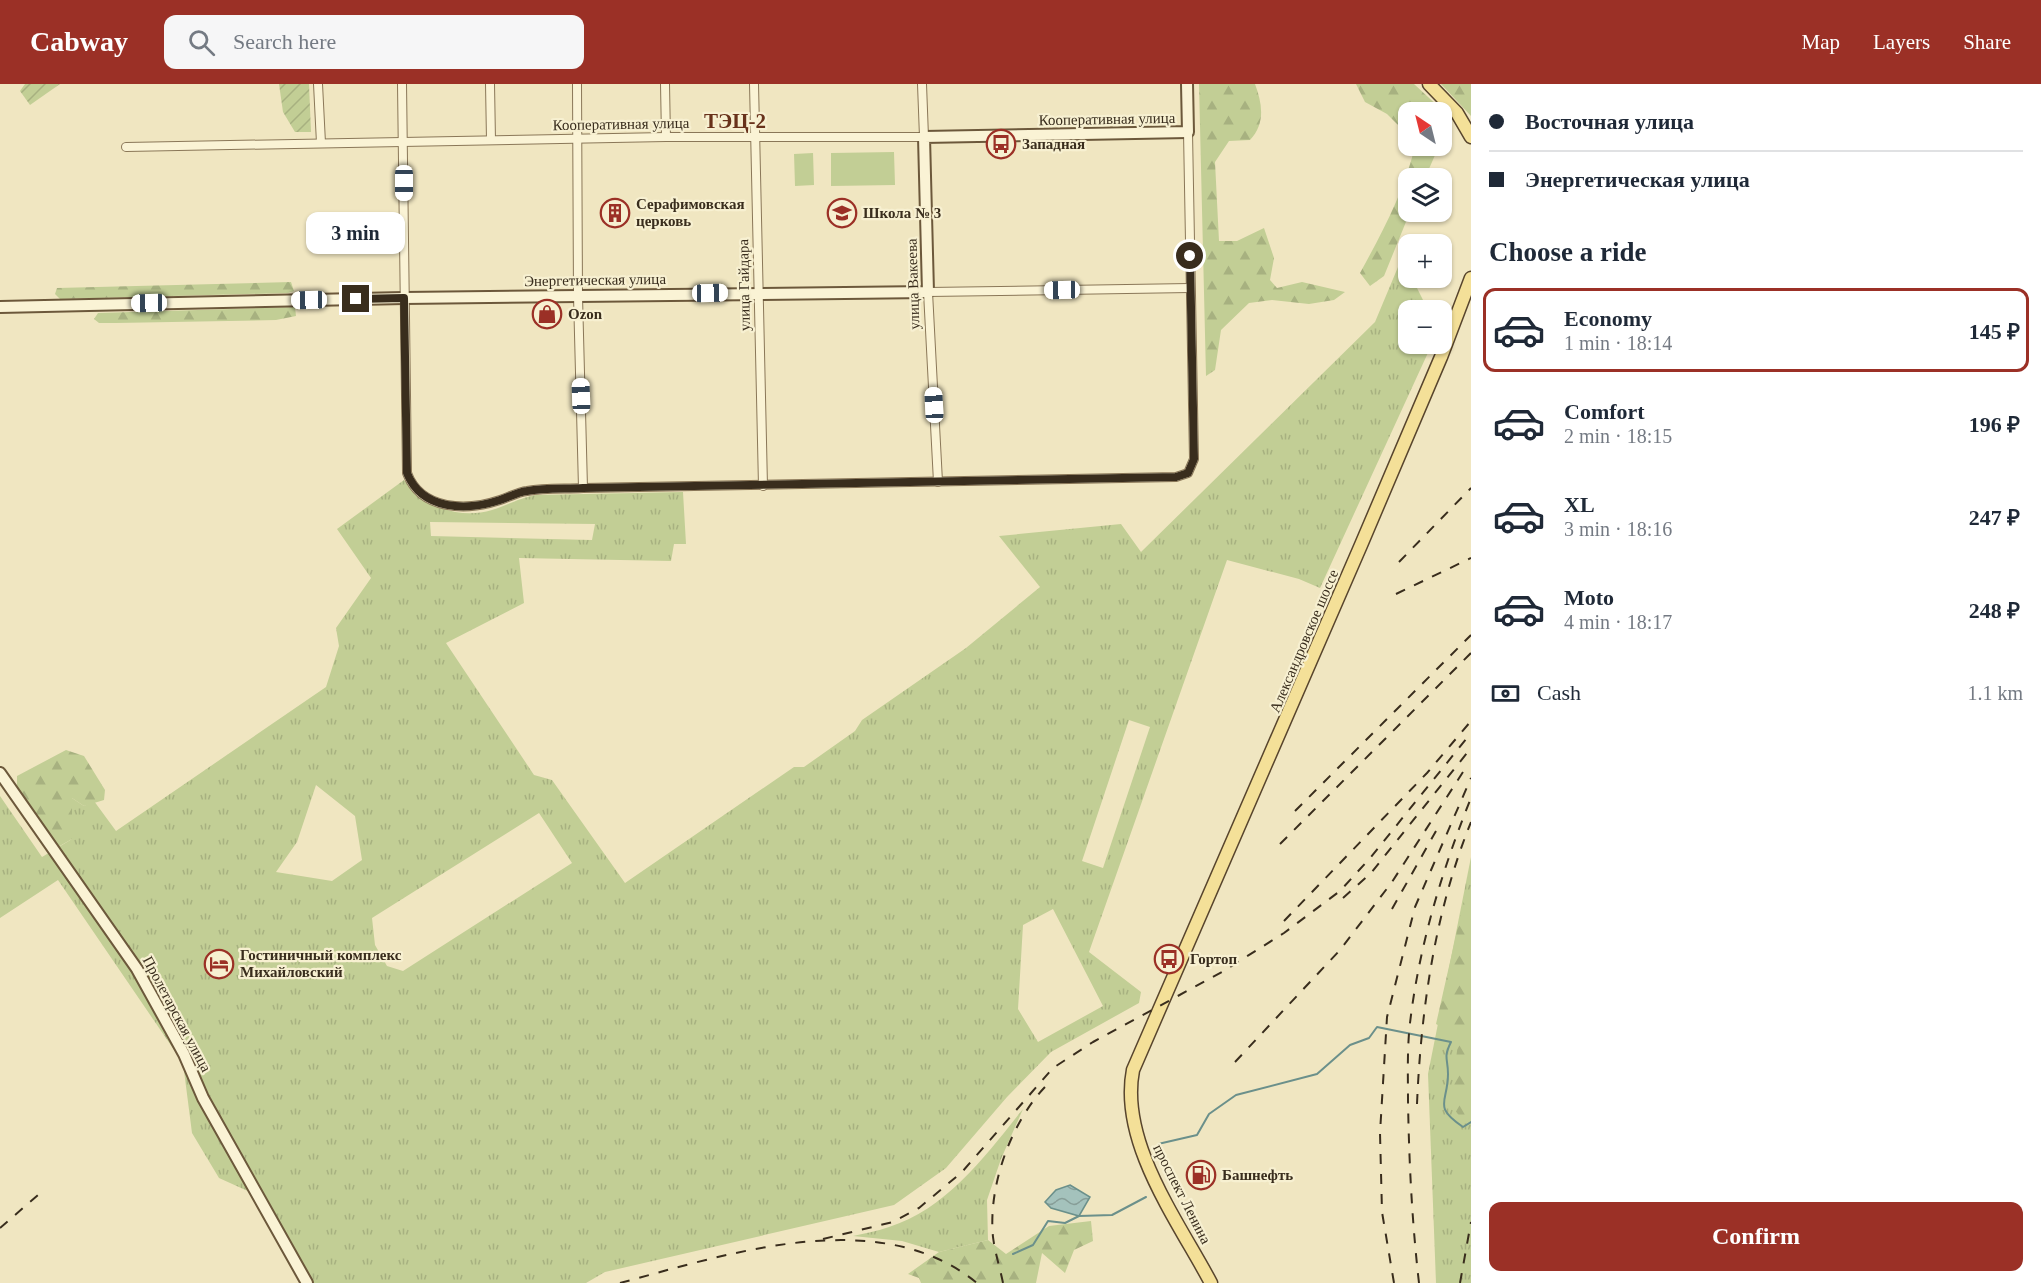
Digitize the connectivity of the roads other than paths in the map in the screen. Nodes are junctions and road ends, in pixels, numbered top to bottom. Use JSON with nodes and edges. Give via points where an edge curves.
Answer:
{"nodes":[{"id":1,"x":318,"y":84,"type":"edge"},
{"id":2,"x":402,"y":84,"type":"edge"},
{"id":3,"x":490,"y":84,"type":"edge"},
{"id":4,"x":577,"y":84,"type":"edge"},
{"id":5,"x":665,"y":84,"type":"edge"},
{"id":6,"x":754,"y":84,"type":"edge"},
{"id":7,"x":922,"y":84,"type":"edge"},
{"id":8,"x":1187,"y":84,"type":"edge"},
{"id":9,"x":1429,"y":84,"type":"edge"},
{"id":10,"x":1188,"y":132,"type":"junction"},
{"id":11,"x":666,"y":137,"type":"junction"},
{"id":12,"x":924,"y":137,"type":"junction"},
{"id":13,"x":1471,"y":137,"type":"edge"},
{"id":14,"x":578,"y":139,"type":"junction"},
{"id":15,"x":754,"y":139,"type":"junction"},
{"id":16,"x":491,"y":140,"type":"junction"},
{"id":17,"x":403,"y":142,"type":"junction"},
{"id":18,"x":321,"y":143,"type":"junction"},
{"id":19,"x":126,"y":147,"type":"dead end"},
{"id":20,"x":1471,"y":278,"type":"edge"},
{"id":21,"x":1190,"y":288,"type":"junction"},
{"id":22,"x":928,"y":292,"type":"junction"},
{"id":23,"x":757,"y":293,"type":"junction"},
{"id":24,"x":578,"y":296,"type":"junction"},
{"id":25,"x":404,"y":298,"type":"junction"},
{"id":26,"x":0,"y":307,"type":"edge"},
{"id":27,"x":938,"y":482,"type":"junction"},
{"id":28,"x":763,"y":486,"type":"junction"},
{"id":29,"x":583,"y":488,"type":"junction"},
{"id":30,"x":0,"y":773,"type":"edge"},
{"id":31,"x":1157,"y":1014,"type":"joint"},
{"id":32,"x":307,"y":1283,"type":"edge"},
{"id":33,"x":1212,"y":1283,"type":"edge"}],
"edges":[{"from":1,"to":18,"type":"street"},
{"from":2,"to":17,"type":"street"},
{"from":3,"to":16,"type":"street"},
{"from":4,"to":14,"type":"street"},
{"from":5,"to":11,"type":"street"},
{"from":6,"to":15,"type":"street","name":"улица Гайдара"},
{"from":7,"to":12,"type":"street","name":"улица Вакеева"},
{"from":8,"to":10,"type":"street"},
{"from":9,"to":13,"type":"main road","via":[[1457,113]]},
{"from":10,"to":12,"type":"street","name":"Кооперативная улица"},
{"from":10,"to":21,"type":"street"},
{"from":11,"to":14,"type":"street","name":"Кооперативная улица"},
{"from":11,"to":15,"type":"street","name":"Кооперативная улица"},
{"from":12,"to":15,"type":"street","name":"Кооперативная улица"},
{"from":12,"to":22,"type":"street","name":"улица Вакеева"},
{"from":14,"to":16,"type":"street","name":"Кооперативная улица"},
{"from":14,"to":24,"type":"street"},
{"from":15,"to":23,"type":"street","name":"улица Гайдара"},
{"from":16,"to":17,"type":"street","name":"Кооперативная улица"},
{"from":17,"to":18,"type":"street","name":"Кооперативная улица"},
{"from":17,"to":25,"type":"street"},
{"from":18,"to":19,"type":"street","name":"Кооперативная улица"},
{"from":20,"to":31,"type":"main road","name":"Александровское шоссе","via":[[1427,391]]},
{"from":21,"to":22,"type":"street","name":"Энергетическая улица"},
{"from":21,"to":27,"type":"street","via":[[1194,459],[1188,473],[1176,477]]},
{"from":22,"to":23,"type":"street","name":"Энергетическая улица"},
{"from":22,"to":27,"type":"street","name":"улица Вакеева"},
{"from":23,"to":24,"type":"street","name":"Энергетическая улица"},
{"from":23,"to":28,"type":"street","name":"улица Гайдара"},
{"from":24,"to":25,"type":"street","name":"Энергетическая улица"},
{"from":24,"to":29,"type":"street"},
{"from":25,"to":26,"type":"street","name":"Энергетическая улица"},
{"from":25,"to":29,"type":"street","via":[[407,473],[411,483],[427,498],[446,506],[468,507],[526,491]]},
{"from":27,"to":28,"type":"street"},
{"from":28,"to":29,"type":"street"},
{"from":30,"to":32,"type":"street","name":"Пролетарская улица","via":[[137,969],[184,1053],[203,1098]]},
{"from":31,"to":33,"type":"main road","name":"проспект Ленина","via":[[1133,1070],[1129,1088],[1132,1121],[1155,1178]]}]}
